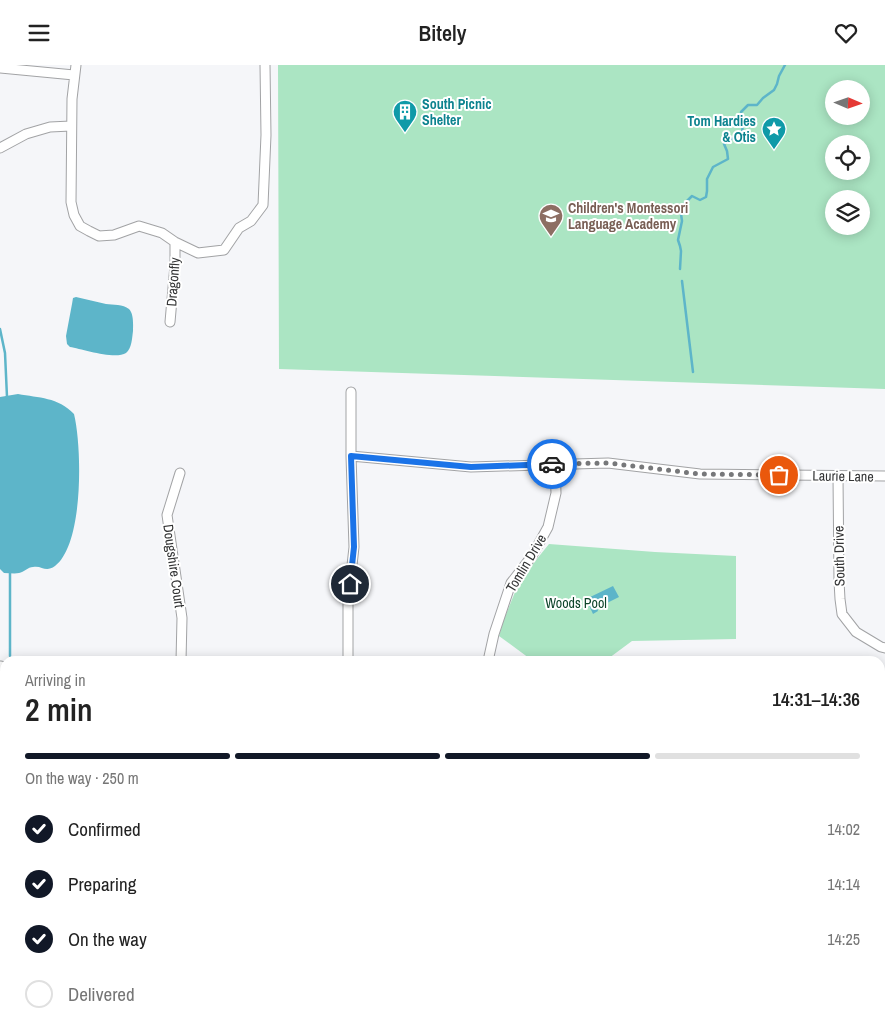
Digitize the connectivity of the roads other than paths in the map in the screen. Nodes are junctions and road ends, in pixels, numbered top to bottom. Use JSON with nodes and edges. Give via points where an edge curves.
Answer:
{"nodes":[{"id":1,"x":76,"y":65,"type":"edge"},
{"id":2,"x":266,"y":65,"type":"edge"},
{"id":3,"x":0,"y":68,"type":"edge"},
{"id":4,"x":74,"y":75,"type":"junction"},
{"id":5,"x":71,"y":127,"type":"junction"},
{"id":6,"x":0,"y":148,"type":"edge"},
{"id":7,"x":175,"y":242,"type":"junction"},
{"id":8,"x":170,"y":321,"type":"dead end"},
{"id":9,"x":351,"y":392,"type":"dead end"},
{"id":10,"x":351,"y":456,"type":"junction"},
{"id":11,"x":555,"y":464,"type":"junction"},
{"id":12,"x":180,"y":473,"type":"dead end"},
{"id":13,"x":838,"y":476,"type":"junction"},
{"id":14,"x":885,"y":476,"type":"edge"},
{"id":15,"x":885,"y":647,"type":"edge"},
{"id":16,"x":181,"y":656,"type":"edge"},
{"id":17,"x":348,"y":656,"type":"edge"},
{"id":18,"x":489,"y":656,"type":"edge"}],
"edges":[{"from":1,"to":4,"type":"street"},
{"from":2,"to":7,"type":"street","via":[[264,205],[251,221],[240,228],[224,250],[198,253]]},
{"from":3,"to":4,"type":"street"},
{"from":4,"to":5,"type":"street"},
{"from":5,"to":6,"type":"street","via":[[50,127],[26,134]]},
{"from":5,"to":7,"type":"street","via":[[71,202],[80,225],[99,236],[114,235],[138,226],[162,233]]},
{"from":7,"to":8,"type":"street","name":"Dragonfly"},
{"from":9,"to":10,"type":"street"},
{"from":10,"to":11,"type":"street","name":"Laurie Lane","via":[[471,467]]},
{"from":10,"to":17,"type":"street","via":[[354,547],[348,603]]},
{"from":11,"to":13,"type":"street","name":"Laurie Lane","via":[[608,463],[700,474]]},
{"from":11,"to":18,"type":"street","name":"Tomlin Drive","via":[[556,493],[548,527],[532,556],[511,583]]},
{"from":12,"to":16,"type":"street","name":"Dougshire Court","via":[[167,515],[182,618]]},
{"from":13,"to":14,"type":"street","name":"Laurie Lane"},
{"from":13,"to":15,"type":"street","name":"South Drive","via":[[842,614],[856,631]]}]}
